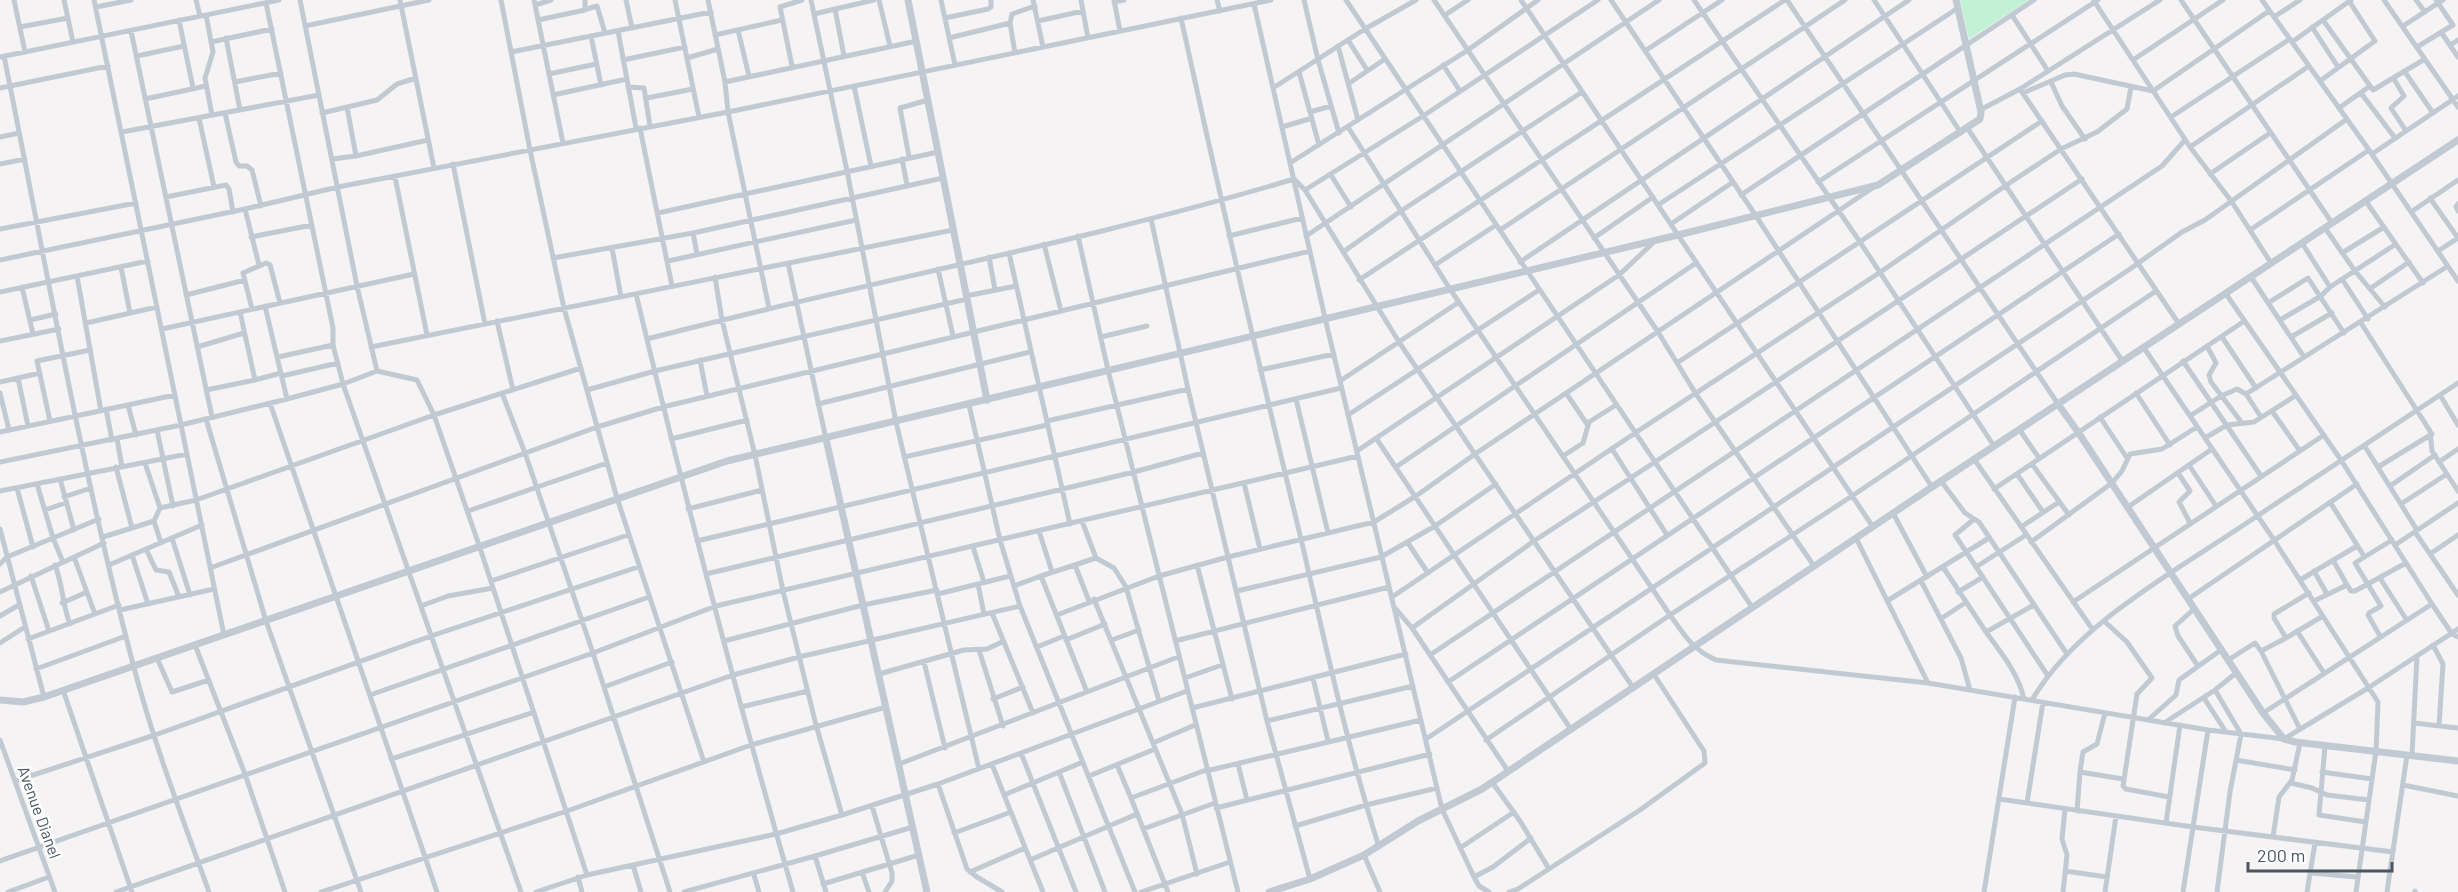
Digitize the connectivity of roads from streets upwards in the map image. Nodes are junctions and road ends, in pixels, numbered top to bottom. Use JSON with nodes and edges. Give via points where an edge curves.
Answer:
{"nodes":[{"id":1,"x":14,"y":0,"type":"edge"},
{"id":2,"x":64,"y":0,"type":"edge"},
{"id":3,"x":94,"y":0,"type":"edge"},
{"id":4,"x":131,"y":0,"type":"edge"},
{"id":5,"x":196,"y":0,"type":"edge"},
{"id":6,"x":279,"y":0,"type":"edge"},
{"id":7,"x":300,"y":0,"type":"edge"},
{"id":8,"x":429,"y":0,"type":"edge"},
{"id":9,"x":501,"y":0,"type":"edge"},
{"id":10,"x":551,"y":0,"type":"edge"},
{"id":11,"x":585,"y":0,"type":"edge"},
{"id":12,"x":628,"y":0,"type":"edge"},
{"id":13,"x":675,"y":0,"type":"edge"},
{"id":14,"x":709,"y":0,"type":"edge"},
{"id":15,"x":802,"y":0,"type":"edge"},
{"id":16,"x":811,"y":0,"type":"edge"},
{"id":17,"x":874,"y":0,"type":"edge"},
{"id":18,"x":879,"y":0,"type":"edge"},
{"id":19,"x":909,"y":0,"type":"edge"},
{"id":20,"x":941,"y":0,"type":"edge"},
{"id":21,"x":991,"y":0,"type":"edge"},
{"id":22,"x":1081,"y":0,"type":"edge"},
{"id":23,"x":1124,"y":0,"type":"edge"},
{"id":24,"x":1217,"y":0,"type":"edge"},
{"id":25,"x":1271,"y":0,"type":"edge"},
{"id":26,"x":1304,"y":0,"type":"edge"},
{"id":27,"x":1346,"y":0,"type":"edge"},
{"id":28,"x":1416,"y":0,"type":"edge"},
{"id":29,"x":1434,"y":0,"type":"edge"},
{"id":30,"x":1468,"y":0,"type":"edge"},
{"id":31,"x":1521,"y":0,"type":"edge"},
{"id":32,"x":1539,"y":0,"type":"edge"},
{"id":33,"x":1598,"y":0,"type":"edge"},
{"id":34,"x":1611,"y":0,"type":"edge"},
{"id":35,"x":1659,"y":0,"type":"edge"},
{"id":36,"x":1694,"y":0,"type":"edge"},
{"id":37,"x":1722,"y":0,"type":"edge"},
{"id":38,"x":1786,"y":0,"type":"edge"},
{"id":39,"x":1845,"y":0,"type":"edge"},
{"id":40,"x":1874,"y":0,"type":"edge"},
{"id":41,"x":1909,"y":0,"type":"edge"},
{"id":42,"x":2034,"y":0,"type":"edge"},
{"id":43,"x":2160,"y":0,"type":"edge"},
{"id":44,"x":2181,"y":0,"type":"edge"},
{"id":45,"x":2223,"y":0,"type":"edge"},
{"id":46,"x":2262,"y":0,"type":"edge"},
{"id":47,"x":2298,"y":0,"type":"edge"},
{"id":48,"x":2384,"y":0,"type":"edge"},
{"id":49,"x":2416,"y":0,"type":"edge"},
{"id":50,"x":1114,"y":1,"type":"edge"},
{"id":51,"x":2095,"y":1,"type":"edge"},
{"id":52,"x":2350,"y":1,"type":"edge"},
{"id":53,"x":2439,"y":1,"type":"edge"},
{"id":54,"x":266,"y":3,"type":"junction"},
{"id":55,"x":401,"y":3,"type":"edge"},
{"id":56,"x":534,"y":3,"type":"edge"},
{"id":57,"x":1034,"y":3,"type":"edge"},
{"id":58,"x":1254,"y":4,"type":"junction"},
{"id":59,"x":1957,"y":4,"type":"edge"},
{"id":60,"x":96,"y":7,"type":"junction"},
{"id":61,"x":587,"y":9,"type":"junction"},
{"id":62,"x":836,"y":9,"type":"junction"},
{"id":63,"x":1526,"y":9,"type":"junction"},
{"id":64,"x":1083,"y":11,"type":"junction"},
{"id":65,"x":1220,"y":11,"type":"junction"},
{"id":66,"x":2269,"y":11,"type":"junction"},
{"id":67,"x":711,"y":12,"type":"junction"},
{"id":68,"x":2425,"y":12,"type":"junction"},
{"id":69,"x":1702,"y":13,"type":"junction"},
{"id":70,"x":814,"y":14,"type":"junction"},
{"id":71,"x":1445,"y":15,"type":"junction"},
{"id":72,"x":2012,"y":15,"type":"junction"},
{"id":73,"x":203,"y":16,"type":"junction"},
{"id":74,"x":1884,"y":17,"type":"junction"},
{"id":75,"x":2274,"y":17,"type":"junction"},
{"id":76,"x":68,"y":18,"type":"junction"},
{"id":77,"x":679,"y":18,"type":"junction"},
{"id":78,"x":945,"y":18,"type":"junction"},
{"id":79,"x":1181,"y":18,"type":"junction"},
{"id":80,"x":179,"y":20,"type":"junction"},
{"id":81,"x":538,"y":20,"type":"junction"},
{"id":82,"x":782,"y":20,"type":"junction"},
{"id":83,"x":2194,"y":20,"type":"junction"},
{"id":84,"x":2323,"y":20,"type":"junction"},
{"id":85,"x":1038,"y":21,"type":"junction"},
{"id":86,"x":1626,"y":22,"type":"junction"},
{"id":87,"x":1010,"y":23,"type":"junction"},
{"id":88,"x":305,"y":26,"type":"junction"},
{"id":89,"x":2403,"y":26,"type":"junction"},
{"id":90,"x":20,"y":27,"type":"junction"},
{"id":91,"x":1805,"y":27,"type":"junction"},
{"id":92,"x":2312,"y":27,"type":"junction"},
{"id":93,"x":632,"y":28,"type":"junction"},
{"id":94,"x":272,"y":29,"type":"junction"},
{"id":95,"x":1365,"y":29,"type":"junction"},
{"id":96,"x":738,"y":30,"type":"junction"},
{"id":97,"x":131,"y":31,"type":"junction"},
{"id":98,"x":618,"y":31,"type":"junction"},
{"id":99,"x":1120,"y":31,"type":"junction"},
{"id":100,"x":2114,"y":31,"type":"junction"},
{"id":101,"x":2441,"y":32,"type":"junction"},
{"id":102,"x":605,"y":33,"type":"junction"},
{"id":103,"x":715,"y":35,"type":"junction"},
{"id":104,"x":1544,"y":35,"type":"junction"},
{"id":105,"x":591,"y":36,"type":"junction"},
{"id":106,"x":102,"y":37,"type":"junction"},
{"id":107,"x":949,"y":38,"type":"junction"},
{"id":108,"x":1088,"y":38,"type":"junction"},
{"id":109,"x":226,"y":39,"type":"junction"},
{"id":110,"x":1348,"y":40,"type":"junction"},
{"id":111,"x":2291,"y":40,"type":"junction"},
{"id":112,"x":2458,"y":40,"type":"edge"},
{"id":113,"x":916,"y":41,"type":"junction"},
{"id":114,"x":1722,"y":41,"type":"junction"},
{"id":115,"x":73,"y":42,"type":"junction"},
{"id":116,"x":211,"y":42,"type":"junction"},
{"id":117,"x":1966,"y":44,"type":"junction"},
{"id":118,"x":2030,"y":44,"type":"junction"},
{"id":119,"x":1903,"y":45,"type":"junction"},
{"id":120,"x":2450,"y":45,"type":"junction"},
{"id":121,"x":184,"y":46,"type":"junction"},
{"id":122,"x":543,"y":46,"type":"junction"},
{"id":123,"x":890,"y":46,"type":"junction"},
{"id":124,"x":1338,"y":46,"type":"junction"},
{"id":125,"x":685,"y":47,"type":"junction"},
{"id":126,"x":1043,"y":47,"type":"junction"},
{"id":127,"x":2417,"y":47,"type":"junction"},
{"id":128,"x":718,"y":49,"type":"junction"},
{"id":129,"x":1468,"y":50,"type":"junction"},
{"id":130,"x":2214,"y":50,"type":"junction"},
{"id":131,"x":1645,"y":51,"type":"junction"},
{"id":132,"x":25,"y":52,"type":"junction"},
{"id":133,"x":511,"y":52,"type":"junction"},
{"id":134,"x":1015,"y":53,"type":"junction"},
{"id":135,"x":844,"y":56,"type":"junction"},
{"id":136,"x":1825,"y":56,"type":"junction"},
{"id":137,"x":2,"y":57,"type":"edge"},
{"id":138,"x":137,"y":57,"type":"junction"},
{"id":139,"x":2458,"y":57,"type":"edge"},
{"id":140,"x":687,"y":58,"type":"junction"},
{"id":141,"x":2350,"y":58,"type":"junction"},
{"id":142,"x":1385,"y":59,"type":"junction"},
{"id":143,"x":2425,"y":59,"type":"junction"},
{"id":144,"x":623,"y":60,"type":"junction"},
{"id":145,"x":1318,"y":60,"type":"junction"},
{"id":146,"x":2133,"y":60,"type":"junction"},
{"id":147,"x":823,"y":61,"type":"junction"},
{"id":148,"x":596,"y":64,"type":"junction"},
{"id":149,"x":1563,"y":64,"type":"junction"},
{"id":150,"x":955,"y":65,"type":"junction"},
{"id":151,"x":1443,"y":65,"type":"junction"},
{"id":152,"x":108,"y":66,"type":"junction"},
{"id":153,"x":792,"y":66,"type":"junction"},
{"id":154,"x":2310,"y":66,"type":"junction"},
{"id":155,"x":2338,"y":67,"type":"junction"},
{"id":156,"x":1741,"y":69,"type":"junction"},
{"id":157,"x":1367,"y":70,"type":"junction"},
{"id":158,"x":2048,"y":71,"type":"junction"},
{"id":159,"x":922,"y":72,"type":"junction"},
{"id":160,"x":1299,"y":72,"type":"junction"},
{"id":161,"x":2405,"y":72,"type":"junction"},
{"id":162,"x":281,"y":73,"type":"junction"},
{"id":163,"x":549,"y":74,"type":"junction"},
{"id":164,"x":1922,"y":74,"type":"junction"},
{"id":165,"x":1484,"y":75,"type":"junction"},
{"id":166,"x":749,"y":76,"type":"junction"},
{"id":167,"x":2232,"y":77,"type":"junction"},
{"id":168,"x":416,"y":78,"type":"junction"},
{"id":169,"x":627,"y":79,"type":"junction"},
{"id":170,"x":2394,"y":79,"type":"junction"},
{"id":171,"x":1664,"y":80,"type":"junction"},
{"id":172,"x":1974,"y":80,"type":"junction"},
{"id":173,"x":2320,"y":81,"type":"junction"},
{"id":174,"x":234,"y":82,"type":"junction"},
{"id":175,"x":725,"y":82,"type":"junction"},
{"id":176,"x":2051,"y":82,"type":"junction"},
{"id":177,"x":1348,"y":84,"type":"junction"},
{"id":178,"x":1844,"y":84,"type":"junction"},
{"id":179,"x":601,"y":85,"type":"junction"},
{"id":180,"x":10,"y":86,"type":"junction"},
{"id":181,"x":206,"y":86,"type":"junction"},
{"id":182,"x":854,"y":86,"type":"junction"},
{"id":183,"x":2370,"y":86,"type":"junction"},
{"id":184,"x":628,"y":87,"type":"junction"},
{"id":185,"x":2132,"y":87,"type":"junction"},
{"id":186,"x":0,"y":88,"type":"edge"},
{"id":187,"x":193,"y":88,"type":"junction"},
{"id":188,"x":1273,"y":88,"type":"junction"},
{"id":189,"x":693,"y":89,"type":"junction"},
{"id":190,"x":1405,"y":89,"type":"junction"},
{"id":191,"x":829,"y":91,"type":"junction"},
{"id":192,"x":1460,"y":91,"type":"junction"},
{"id":193,"x":2021,"y":91,"type":"junction"},
{"id":194,"x":2153,"y":91,"type":"junction"},
{"id":195,"x":1582,"y":92,"type":"junction"},
{"id":196,"x":2361,"y":93,"type":"junction"},
{"id":197,"x":319,"y":95,"type":"junction"},
{"id":198,"x":553,"y":95,"type":"junction"},
{"id":199,"x":647,"y":98,"type":"junction"},
{"id":200,"x":2455,"y":98,"type":"edge"},
{"id":201,"x":146,"y":99,"type":"junction"},
{"id":202,"x":1762,"y":99,"type":"junction"},
{"id":203,"x":928,"y":100,"type":"junction"},
{"id":204,"x":286,"y":101,"type":"junction"},
{"id":205,"x":1940,"y":101,"type":"junction"},
{"id":206,"x":1504,"y":104,"type":"junction"},
{"id":207,"x":2251,"y":105,"type":"junction"},
{"id":208,"x":1331,"y":106,"type":"junction"},
{"id":209,"x":347,"y":107,"type":"junction"},
{"id":210,"x":2458,"y":107,"type":"edge"},
{"id":211,"x":2339,"y":108,"type":"junction"},
{"id":212,"x":1684,"y":109,"type":"junction"},
{"id":213,"x":240,"y":110,"type":"junction"},
{"id":214,"x":1980,"y":110,"type":"junction"},
{"id":215,"x":728,"y":112,"type":"junction"},
{"id":216,"x":225,"y":113,"type":"junction"},
{"id":217,"x":322,"y":113,"type":"junction"},
{"id":218,"x":1864,"y":113,"type":"junction"},
{"id":219,"x":2433,"y":113,"type":"junction"},
{"id":220,"x":212,"y":115,"type":"junction"},
{"id":221,"x":1311,"y":115,"type":"junction"},
{"id":222,"x":1423,"y":116,"type":"junction"},
{"id":223,"x":699,"y":117,"type":"junction"},
{"id":224,"x":2171,"y":117,"type":"junction"},
{"id":225,"x":199,"y":118,"type":"junction"},
{"id":226,"x":2347,"y":119,"type":"junction"},
{"id":227,"x":1358,"y":120,"type":"junction"},
{"id":228,"x":1601,"y":121,"type":"junction"},
{"id":229,"x":2042,"y":121,"type":"junction"},
{"id":230,"x":650,"y":126,"type":"junction"},
{"id":231,"x":1780,"y":126,"type":"junction"},
{"id":232,"x":151,"y":127,"type":"junction"},
{"id":233,"x":1282,"y":127,"type":"junction"},
{"id":234,"x":1348,"y":127,"type":"junction"},
{"id":235,"x":638,"y":128,"type":"junction"},
{"id":236,"x":1964,"y":131,"type":"junction"},
{"id":237,"x":2406,"y":131,"type":"junction"},
{"id":238,"x":122,"y":132,"type":"junction"},
{"id":239,"x":1522,"y":132,"type":"junction"},
{"id":240,"x":19,"y":133,"type":"junction"},
{"id":241,"x":1339,"y":133,"type":"junction"},
{"id":242,"x":2270,"y":133,"type":"junction"},
{"id":243,"x":0,"y":137,"type":"edge"},
{"id":244,"x":1704,"y":138,"type":"junction"},
{"id":245,"x":2395,"y":138,"type":"junction"},
{"id":246,"x":1882,"y":139,"type":"junction"},
{"id":247,"x":2085,"y":139,"type":"junction"},
{"id":248,"x":428,"y":140,"type":"junction"},
{"id":249,"x":2185,"y":140,"type":"junction"},
{"id":250,"x":2458,"y":140,"type":"edge"},
{"id":251,"x":563,"y":143,"type":"junction"},
{"id":252,"x":1319,"y":145,"type":"junction"},
{"id":253,"x":1443,"y":145,"type":"junction"},
{"id":254,"x":2190,"y":147,"type":"junction"},
{"id":255,"x":2061,"y":149,"type":"junction"},
{"id":256,"x":530,"y":150,"type":"junction"},
{"id":257,"x":1622,"y":151,"type":"junction"},
{"id":258,"x":938,"y":152,"type":"junction"},
{"id":259,"x":2371,"y":152,"type":"junction"},
{"id":260,"x":1364,"y":154,"type":"junction"},
{"id":261,"x":1800,"y":155,"type":"junction"},
{"id":262,"x":356,"y":156,"type":"junction"},
{"id":263,"x":1987,"y":157,"type":"junction"},
{"id":264,"x":909,"y":158,"type":"junction"},
{"id":265,"x":24,"y":159,"type":"junction"},
{"id":266,"x":332,"y":159,"type":"junction"},
{"id":267,"x":902,"y":159,"type":"junction"},
{"id":268,"x":1541,"y":160,"type":"junction"},
{"id":269,"x":2289,"y":160,"type":"junction"},
{"id":270,"x":1290,"y":163,"type":"junction"},
{"id":271,"x":0,"y":164,"type":"edge"},
{"id":272,"x":453,"y":164,"type":"junction"},
{"id":273,"x":1721,"y":164,"type":"junction"},
{"id":274,"x":871,"y":166,"type":"junction"},
{"id":275,"x":434,"y":168,"type":"junction"},
{"id":276,"x":1902,"y":170,"type":"junction"},
{"id":277,"x":847,"y":171,"type":"junction"},
{"id":278,"x":1461,"y":172,"type":"junction"},
{"id":279,"x":2210,"y":174,"type":"junction"},
{"id":280,"x":1331,"y":175,"type":"junction"},
{"id":281,"x":395,"y":177,"type":"junction"},
{"id":282,"x":943,"y":178,"type":"junction"},
{"id":283,"x":1294,"y":179,"type":"junction"},
{"id":284,"x":2082,"y":179,"type":"junction"},
{"id":285,"x":1641,"y":180,"type":"junction"},
{"id":286,"x":1733,"y":182,"type":"junction"},
{"id":287,"x":1818,"y":182,"type":"junction"},
{"id":288,"x":2392,"y":182,"type":"junction"},
{"id":289,"x":2457,"y":182,"type":"edge"},
{"id":290,"x":907,"y":185,"type":"junction"},
{"id":291,"x":1384,"y":185,"type":"junction"},
{"id":292,"x":1878,"y":185,"type":"junction"},
{"id":293,"x":2005,"y":186,"type":"junction"},
{"id":294,"x":214,"y":187,"type":"junction"},
{"id":295,"x":338,"y":187,"type":"junction"},
{"id":296,"x":2309,"y":189,"type":"junction"},
{"id":297,"x":1305,"y":190,"type":"junction"},
{"id":298,"x":1561,"y":190,"type":"junction"},
{"id":299,"x":745,"y":193,"type":"junction"},
{"id":300,"x":306,"y":195,"type":"junction"},
{"id":301,"x":1741,"y":195,"type":"junction"},
{"id":302,"x":166,"y":197,"type":"junction"},
{"id":303,"x":1653,"y":197,"type":"junction"},
{"id":304,"x":852,"y":198,"type":"junction"},
{"id":305,"x":1830,"y":198,"type":"junction"},
{"id":306,"x":2430,"y":198,"type":"junction"},
{"id":307,"x":1923,"y":200,"type":"junction"},
{"id":308,"x":2366,"y":200,"type":"junction"},
{"id":309,"x":1220,"y":201,"type":"junction"},
{"id":310,"x":1480,"y":201,"type":"junction"},
{"id":311,"x":2232,"y":202,"type":"junction"},
{"id":312,"x":136,"y":203,"type":"junction"},
{"id":313,"x":2458,"y":204,"type":"edge"},
{"id":314,"x":1658,"y":205,"type":"junction"},
{"id":315,"x":261,"y":206,"type":"junction"},
{"id":316,"x":2101,"y":206,"type":"junction"},
{"id":317,"x":1351,"y":207,"type":"junction"},
{"id":318,"x":245,"y":209,"type":"junction"},
{"id":319,"x":1401,"y":211,"type":"junction"},
{"id":320,"x":2458,"y":211,"type":"edge"},
{"id":321,"x":233,"y":212,"type":"junction"},
{"id":322,"x":1839,"y":212,"type":"junction"},
{"id":323,"x":2411,"y":212,"type":"junction"},
{"id":324,"x":658,"y":213,"type":"junction"},
{"id":325,"x":1756,"y":216,"type":"junction"},
{"id":326,"x":2026,"y":216,"type":"junction"},
{"id":327,"x":1302,"y":218,"type":"junction"},
{"id":328,"x":751,"y":219,"type":"junction"},
{"id":329,"x":1151,"y":219,"type":"junction"},
{"id":330,"x":856,"y":220,"type":"junction"},
{"id":331,"x":1582,"y":220,"type":"junction"},
{"id":332,"x":37,"y":222,"type":"junction"},
{"id":333,"x":1326,"y":224,"type":"junction"},
{"id":334,"x":1671,"y":224,"type":"junction"},
{"id":335,"x":172,"y":225,"type":"junction"},
{"id":336,"x":312,"y":225,"type":"junction"},
{"id":337,"x":2328,"y":225,"type":"junction"},
{"id":338,"x":1498,"y":227,"type":"junction"},
{"id":339,"x":2384,"y":227,"type":"junction"},
{"id":340,"x":0,"y":229,"type":"edge"},
{"id":341,"x":953,"y":230,"type":"junction"},
{"id":342,"x":1942,"y":230,"type":"junction"},
{"id":343,"x":2250,"y":230,"type":"junction"},
{"id":344,"x":142,"y":231,"type":"junction"},
{"id":345,"x":693,"y":233,"type":"junction"},
{"id":346,"x":2119,"y":234,"type":"junction"},
{"id":347,"x":1678,"y":235,"type":"junction"},
{"id":348,"x":1078,"y":236,"type":"junction"},
{"id":349,"x":1229,"y":236,"type":"junction"},
{"id":350,"x":1306,"y":236,"type":"junction"},
{"id":351,"x":251,"y":237,"type":"junction"},
{"id":352,"x":663,"y":238,"type":"junction"},
{"id":353,"x":1594,"y":238,"type":"junction"},
{"id":354,"x":2458,"y":238,"type":"edge"},
{"id":355,"x":1419,"y":240,"type":"junction"},
{"id":356,"x":1656,"y":240,"type":"junction"},
{"id":357,"x":756,"y":241,"type":"junction"},
{"id":358,"x":1860,"y":242,"type":"junction"},
{"id":359,"x":2045,"y":243,"type":"junction"},
{"id":360,"x":2302,"y":243,"type":"junction"},
{"id":361,"x":1044,"y":244,"type":"junction"},
{"id":362,"x":2396,"y":244,"type":"junction"},
{"id":363,"x":612,"y":248,"type":"junction"},
{"id":364,"x":862,"y":248,"type":"junction"},
{"id":365,"x":43,"y":251,"type":"junction"},
{"id":366,"x":1310,"y":251,"type":"junction"},
{"id":367,"x":2438,"y":251,"type":"junction"},
{"id":368,"x":1343,"y":252,"type":"junction"},
{"id":369,"x":1604,"y":252,"type":"junction"},
{"id":370,"x":1779,"y":252,"type":"junction"},
{"id":371,"x":1009,"y":253,"type":"junction"},
{"id":372,"x":2342,"y":253,"type":"junction"},
{"id":373,"x":697,"y":254,"type":"junction"},
{"id":374,"x":988,"y":257,"type":"junction"},
{"id":375,"x":553,"y":258,"type":"junction"},
{"id":376,"x":1960,"y":259,"type":"junction"},
{"id":377,"x":0,"y":260,"type":"edge"},
{"id":378,"x":148,"y":261,"type":"junction"},
{"id":379,"x":668,"y":261,"type":"junction"},
{"id":380,"x":1521,"y":262,"type":"junction"},
{"id":381,"x":2409,"y":262,"type":"junction"},
{"id":382,"x":788,"y":263,"type":"junction"},
{"id":383,"x":1696,"y":263,"type":"junction"},
{"id":384,"x":2139,"y":263,"type":"junction"},
{"id":385,"x":2271,"y":263,"type":"junction"},
{"id":386,"x":960,"y":264,"type":"junction"},
{"id":387,"x":259,"y":265,"type":"junction"},
{"id":388,"x":1435,"y":265,"type":"junction"},
{"id":389,"x":2448,"y":266,"type":"junction"},
{"id":390,"x":121,"y":267,"type":"junction"},
{"id":391,"x":761,"y":269,"type":"junction"},
{"id":392,"x":938,"y":269,"type":"junction"},
{"id":393,"x":1237,"y":270,"type":"junction"},
{"id":394,"x":1527,"y":271,"type":"junction"},
{"id":395,"x":2064,"y":271,"type":"junction"},
{"id":396,"x":2355,"y":271,"type":"junction"},
{"id":397,"x":1879,"y":273,"type":"junction"},
{"id":398,"x":414,"y":274,"type":"junction"},
{"id":399,"x":1619,"y":275,"type":"junction"},
{"id":400,"x":77,"y":276,"type":"junction"},
{"id":401,"x":715,"y":277,"type":"junction"},
{"id":402,"x":2251,"y":277,"type":"junction"},
{"id":403,"x":2457,"y":277,"type":"edge"},
{"id":404,"x":2342,"y":279,"type":"junction"},
{"id":405,"x":245,"y":280,"type":"junction"},
{"id":406,"x":1359,"y":280,"type":"junction"},
{"id":407,"x":49,"y":282,"type":"junction"},
{"id":408,"x":1799,"y":283,"type":"junction"},
{"id":409,"x":2423,"y":283,"type":"junction"},
{"id":410,"x":869,"y":285,"type":"junction"},
{"id":411,"x":357,"y":286,"type":"junction"},
{"id":412,"x":672,"y":286,"type":"junction"},
{"id":413,"x":1016,"y":286,"type":"junction"},
{"id":414,"x":22,"y":287,"type":"junction"},
{"id":415,"x":1165,"y":287,"type":"junction"},
{"id":416,"x":1978,"y":287,"type":"junction"},
{"id":417,"x":2330,"y":287,"type":"junction"},
{"id":418,"x":2371,"y":288,"type":"junction"},
{"id":419,"x":1450,"y":289,"type":"junction"},
{"id":420,"x":995,"y":290,"type":"junction"},
{"id":421,"x":1539,"y":290,"type":"junction"},
{"id":422,"x":2157,"y":291,"type":"junction"},
{"id":423,"x":0,"y":292,"type":"edge"},
{"id":424,"x":324,"y":293,"type":"junction"},
{"id":425,"x":1716,"y":293,"type":"junction"},
{"id":426,"x":636,"y":294,"type":"junction"},
{"id":427,"x":2226,"y":294,"type":"junction"},
{"id":428,"x":186,"y":295,"type":"junction"},
{"id":429,"x":2320,"y":296,"type":"junction"},
{"id":430,"x":621,"y":297,"type":"junction"},
{"id":431,"x":966,"y":297,"type":"junction"},
{"id":432,"x":1897,"y":300,"type":"junction"},
{"id":433,"x":2084,"y":301,"type":"junction"},
{"id":434,"x":796,"y":302,"type":"junction"},
{"id":435,"x":1459,"y":302,"type":"junction"},
{"id":436,"x":1638,"y":302,"type":"junction"},
{"id":437,"x":280,"y":303,"type":"junction"},
{"id":438,"x":2268,"y":303,"type":"junction"},
{"id":439,"x":946,"y":304,"type":"junction"},
{"id":440,"x":1093,"y":304,"type":"junction"},
{"id":441,"x":266,"y":306,"type":"junction"},
{"id":442,"x":1376,"y":306,"type":"junction"},
{"id":443,"x":157,"y":307,"type":"junction"},
{"id":444,"x":2385,"y":307,"type":"junction"},
{"id":445,"x":564,"y":308,"type":"junction"},
{"id":446,"x":769,"y":308,"type":"junction"},
{"id":447,"x":252,"y":309,"type":"junction"},
{"id":448,"x":1061,"y":311,"type":"junction"},
{"id":449,"x":240,"y":312,"type":"junction"},
{"id":450,"x":1819,"y":312,"type":"junction"},
{"id":451,"x":130,"y":313,"type":"junction"},
{"id":452,"x":2332,"y":313,"type":"junction"},
{"id":453,"x":56,"y":314,"type":"junction"},
{"id":454,"x":1556,"y":315,"type":"junction"},
{"id":455,"x":1998,"y":316,"type":"junction"},
{"id":456,"x":1325,"y":318,"type":"junction"},
{"id":457,"x":2368,"y":319,"type":"junction"},
{"id":458,"x":30,"y":320,"type":"junction"},
{"id":459,"x":722,"y":320,"type":"junction"},
{"id":460,"x":1023,"y":320,"type":"junction"},
{"id":461,"x":2280,"y":320,"type":"junction"},
{"id":462,"x":497,"y":321,"type":"junction"},
{"id":463,"x":876,"y":321,"type":"junction"},
{"id":464,"x":2243,"y":322,"type":"junction"},
{"id":465,"x":192,"y":323,"type":"junction"},
{"id":466,"x":2361,"y":323,"type":"junction"},
{"id":467,"x":86,"y":324,"type":"junction"},
{"id":468,"x":485,"y":324,"type":"junction"},
{"id":469,"x":1737,"y":324,"type":"junction"},
{"id":470,"x":2179,"y":324,"type":"junction"},
{"id":471,"x":1147,"y":326,"type":"dead end"},
{"id":472,"x":1916,"y":328,"type":"junction"},
{"id":473,"x":2100,"y":328,"type":"junction"},
{"id":474,"x":58,"y":329,"type":"junction"},
{"id":475,"x":162,"y":329,"type":"junction"},
{"id":476,"x":1478,"y":330,"type":"junction"},
{"id":477,"x":973,"y":331,"type":"junction"},
{"id":478,"x":1658,"y":332,"type":"junction"},
{"id":479,"x":244,"y":333,"type":"junction"},
{"id":480,"x":2344,"y":333,"type":"junction"},
{"id":481,"x":33,"y":334,"type":"junction"},
{"id":482,"x":426,"y":335,"type":"junction"},
{"id":483,"x":803,"y":336,"type":"junction"},
{"id":484,"x":952,"y":336,"type":"junction"},
{"id":485,"x":1101,"y":337,"type":"junction"},
{"id":486,"x":1252,"y":337,"type":"junction"},
{"id":487,"x":2222,"y":337,"type":"junction"},
{"id":488,"x":2291,"y":337,"type":"junction"},
{"id":489,"x":647,"y":339,"type":"junction"},
{"id":490,"x":1836,"y":340,"type":"junction"},
{"id":491,"x":0,"y":341,"type":"edge"},
{"id":492,"x":1400,"y":342,"type":"junction"},
{"id":493,"x":333,"y":345,"type":"junction"},
{"id":494,"x":1576,"y":345,"type":"junction"},
{"id":495,"x":2017,"y":345,"type":"junction"},
{"id":496,"x":2207,"y":346,"type":"junction"},
{"id":497,"x":197,"y":347,"type":"junction"},
{"id":498,"x":371,"y":347,"type":"junction"},
{"id":499,"x":2144,"y":348,"type":"junction"},
{"id":500,"x":90,"y":350,"type":"junction"},
{"id":501,"x":1030,"y":352,"type":"junction"},
{"id":502,"x":731,"y":353,"type":"junction"},
{"id":503,"x":1180,"y":353,"type":"junction"},
{"id":504,"x":882,"y":354,"type":"junction"},
{"id":505,"x":1334,"y":354,"type":"junction"},
{"id":506,"x":1757,"y":354,"type":"junction"},
{"id":507,"x":64,"y":355,"type":"junction"},
{"id":508,"x":1496,"y":356,"type":"junction"},
{"id":509,"x":1934,"y":356,"type":"junction"},
{"id":510,"x":278,"y":357,"type":"junction"},
{"id":511,"x":2304,"y":357,"type":"junction"},
{"id":512,"x":700,"y":360,"type":"junction"},
{"id":513,"x":2123,"y":362,"type":"junction"},
{"id":514,"x":2183,"y":362,"type":"junction"},
{"id":515,"x":338,"y":363,"type":"junction"},
{"id":516,"x":1677,"y":363,"type":"junction"},
{"id":517,"x":980,"y":366,"type":"junction"},
{"id":518,"x":580,"y":368,"type":"junction"},
{"id":519,"x":1417,"y":369,"type":"junction"},
{"id":520,"x":1855,"y":369,"type":"junction"},
{"id":521,"x":1108,"y":370,"type":"junction"},
{"id":522,"x":1260,"y":370,"type":"junction"},
{"id":523,"x":377,"y":371,"type":"junction"},
{"id":524,"x":655,"y":371,"type":"junction"},
{"id":525,"x":811,"y":371,"type":"junction"},
{"id":526,"x":2035,"y":372,"type":"junction"},
{"id":527,"x":2279,"y":372,"type":"junction"},
{"id":528,"x":40,"y":373,"type":"junction"},
{"id":529,"x":1596,"y":374,"type":"junction"},
{"id":530,"x":281,"y":375,"type":"junction"},
{"id":531,"x":2162,"y":375,"type":"junction"},
{"id":532,"x":18,"y":378,"type":"junction"},
{"id":533,"x":255,"y":380,"type":"junction"},
{"id":534,"x":1775,"y":381,"type":"junction"},
{"id":535,"x":0,"y":382,"type":"edge"},
{"id":536,"x":2458,"y":383,"type":"edge"},
{"id":537,"x":343,"y":384,"type":"junction"},
{"id":538,"x":1341,"y":384,"type":"junction"},
{"id":539,"x":1516,"y":386,"type":"junction"},
{"id":540,"x":1955,"y":386,"type":"junction"},
{"id":541,"x":739,"y":388,"type":"junction"},
{"id":542,"x":889,"y":388,"type":"junction"},
{"id":543,"x":1039,"y":388,"type":"junction"},
{"id":544,"x":2256,"y":388,"type":"junction"},
{"id":545,"x":1188,"y":389,"type":"junction"},
{"id":546,"x":206,"y":390,"type":"junction"},
{"id":547,"x":513,"y":390,"type":"junction"},
{"id":548,"x":587,"y":390,"type":"junction"},
{"id":549,"x":0,"y":393,"type":"edge"},
{"id":550,"x":502,"y":393,"type":"junction"},
{"id":551,"x":1566,"y":393,"type":"junction"},
{"id":552,"x":2136,"y":393,"type":"junction"},
{"id":553,"x":1696,"y":394,"type":"junction"},
{"id":554,"x":2246,"y":394,"type":"junction"},
{"id":555,"x":175,"y":395,"type":"junction"},
{"id":556,"x":2440,"y":395,"type":"junction"},
{"id":557,"x":707,"y":396,"type":"junction"},
{"id":558,"x":2221,"y":396,"type":"junction"},
{"id":559,"x":2295,"y":396,"type":"junction"},
{"id":560,"x":1436,"y":397,"type":"junction"},
{"id":561,"x":1874,"y":398,"type":"junction"},
{"id":562,"x":287,"y":399,"type":"junction"},
{"id":563,"x":1296,"y":399,"type":"junction"},
{"id":564,"x":987,"y":400,"type":"junction"},
{"id":565,"x":2211,"y":401,"type":"junction"},
{"id":566,"x":270,"y":404,"type":"junction"},
{"id":567,"x":818,"y":404,"type":"junction"},
{"id":568,"x":2058,"y":404,"type":"junction"},
{"id":569,"x":128,"y":405,"type":"junction"},
{"id":570,"x":969,"y":405,"type":"junction"},
{"id":571,"x":1117,"y":405,"type":"junction"},
{"id":572,"x":1616,"y":405,"type":"junction"},
{"id":573,"x":1269,"y":406,"type":"junction"},
{"id":574,"x":663,"y":407,"type":"junction"},
{"id":575,"x":104,"y":410,"type":"junction"},
{"id":576,"x":1794,"y":410,"type":"junction"},
{"id":577,"x":2417,"y":410,"type":"junction"},
{"id":578,"x":2272,"y":411,"type":"junction"},
{"id":579,"x":1348,"y":414,"type":"junction"},
{"id":580,"x":1535,"y":414,"type":"junction"},
{"id":581,"x":1973,"y":414,"type":"junction"},
{"id":582,"x":435,"y":415,"type":"junction"},
{"id":583,"x":76,"y":416,"type":"junction"},
{"id":584,"x":2190,"y":416,"type":"junction"},
{"id":585,"x":2456,"y":416,"type":"edge"},
{"id":586,"x":2100,"y":417,"type":"junction"},
{"id":587,"x":2261,"y":417,"type":"junction"},
{"id":588,"x":209,"y":418,"type":"junction"},
{"id":589,"x":747,"y":420,"type":"junction"},
{"id":590,"x":50,"y":421,"type":"junction"},
{"id":591,"x":896,"y":422,"type":"junction"},
{"id":592,"x":1715,"y":422,"type":"junction"},
{"id":593,"x":1047,"y":423,"type":"junction"},
{"id":594,"x":2242,"y":423,"type":"junction"},
{"id":595,"x":1196,"y":424,"type":"junction"},
{"id":596,"x":1587,"y":424,"type":"junction"},
{"id":597,"x":181,"y":425,"type":"junction"},
{"id":598,"x":2227,"y":425,"type":"junction"},
{"id":599,"x":2458,"y":425,"type":"edge"},
{"id":600,"x":28,"y":426,"type":"junction"},
{"id":601,"x":597,"y":427,"type":"junction"},
{"id":602,"x":1456,"y":427,"type":"junction"},
{"id":603,"x":1894,"y":427,"type":"junction"},
{"id":604,"x":2198,"y":427,"type":"junction"},
{"id":605,"x":2019,"y":429,"type":"junction"},
{"id":606,"x":9,"y":430,"type":"junction"},
{"id":607,"x":157,"y":430,"type":"junction"},
{"id":608,"x":0,"y":432,"type":"edge"},
{"id":609,"x":2078,"y":432,"type":"junction"},
{"id":610,"x":1635,"y":433,"type":"junction"},
{"id":611,"x":2432,"y":434,"type":"junction"},
{"id":612,"x":136,"y":435,"type":"junction"},
{"id":613,"x":2324,"y":435,"type":"junction"},
{"id":614,"x":1376,"y":438,"type":"junction"},
{"id":615,"x":1814,"y":438,"type":"junction"},
{"id":616,"x":2205,"y":438,"type":"junction"},
{"id":617,"x":115,"y":439,"type":"junction"},
{"id":618,"x":671,"y":439,"type":"junction"},
{"id":619,"x":826,"y":439,"type":"junction"},
{"id":620,"x":976,"y":439,"type":"junction"},
{"id":621,"x":363,"y":440,"type":"junction"},
{"id":622,"x":1125,"y":440,"type":"junction"},
{"id":623,"x":2170,"y":445,"type":"junction"},
{"id":624,"x":2364,"y":445,"type":"junction"},
{"id":625,"x":82,"y":446,"type":"junction"},
{"id":626,"x":1994,"y":446,"type":"junction"},
{"id":627,"x":1612,"y":448,"type":"junction"},
{"id":628,"x":2212,"y":449,"type":"junction"},
{"id":629,"x":2458,"y":449,"type":"edge"},
{"id":630,"x":1734,"y":450,"type":"junction"},
{"id":631,"x":2300,"y":451,"type":"junction"},
{"id":632,"x":525,"y":453,"type":"junction"},
{"id":633,"x":1203,"y":453,"type":"junction"},
{"id":634,"x":1357,"y":453,"type":"junction"},
{"id":635,"x":187,"y":454,"type":"junction"},
{"id":636,"x":755,"y":454,"type":"junction"},
{"id":637,"x":1475,"y":454,"type":"junction"},
{"id":638,"x":1912,"y":455,"type":"junction"},
{"id":639,"x":2435,"y":455,"type":"junction"},
{"id":640,"x":1563,"y":456,"type":"junction"},
{"id":641,"x":904,"y":457,"type":"junction"},
{"id":642,"x":1054,"y":457,"type":"junction"},
{"id":643,"x":2040,"y":458,"type":"junction"},
{"id":644,"x":2127,"y":458,"type":"junction"},
{"id":645,"x":1974,"y":459,"type":"junction"},
{"id":646,"x":162,"y":460,"type":"junction"},
{"id":647,"x":2342,"y":460,"type":"junction"},
{"id":648,"x":0,"y":462,"type":"edge"},
{"id":649,"x":1655,"y":462,"type":"junction"},
{"id":650,"x":2439,"y":462,"type":"junction"},
{"id":651,"x":146,"y":463,"type":"junction"},
{"id":652,"x":607,"y":463,"type":"junction"},
{"id":653,"x":2032,"y":464,"type":"junction"},
{"id":654,"x":292,"y":465,"type":"junction"},
{"id":655,"x":2189,"y":465,"type":"junction"},
{"id":656,"x":1313,"y":466,"type":"junction"},
{"id":657,"x":119,"y":467,"type":"junction"},
{"id":658,"x":1396,"y":467,"type":"junction"},
{"id":659,"x":1833,"y":467,"type":"junction"},
{"id":660,"x":2378,"y":467,"type":"junction"},
{"id":661,"x":984,"y":472,"type":"junction"},
{"id":662,"x":1134,"y":472,"type":"junction"},
{"id":663,"x":87,"y":473,"type":"junction"},
{"id":664,"x":1285,"y":473,"type":"junction"},
{"id":665,"x":1575,"y":473,"type":"junction"},
{"id":666,"x":2178,"y":473,"type":"junction"},
{"id":667,"x":2017,"y":474,"type":"junction"},
{"id":668,"x":2447,"y":474,"type":"junction"},
{"id":669,"x":680,"y":476,"type":"junction"},
{"id":670,"x":2261,"y":476,"type":"junction"},
{"id":671,"x":456,"y":478,"type":"junction"},
{"id":672,"x":1630,"y":478,"type":"junction"},
{"id":673,"x":1753,"y":478,"type":"junction"},
{"id":674,"x":60,"y":479,"type":"junction"},
{"id":675,"x":1941,"y":481,"type":"junction"},
{"id":676,"x":1244,"y":483,"type":"junction"},
{"id":677,"x":2112,"y":483,"type":"junction"},
{"id":678,"x":37,"y":484,"type":"junction"},
{"id":679,"x":1496,"y":484,"type":"junction"},
{"id":680,"x":2356,"y":484,"type":"junction"},
{"id":681,"x":2390,"y":486,"type":"junction"},
{"id":682,"x":536,"y":487,"type":"junction"},
{"id":683,"x":1932,"y":487,"type":"junction"},
{"id":684,"x":17,"y":488,"type":"junction"},
{"id":685,"x":91,"y":488,"type":"junction"},
{"id":686,"x":1062,"y":488,"type":"junction"},
{"id":687,"x":226,"y":489,"type":"junction"},
{"id":688,"x":1994,"y":489,"type":"junction"},
{"id":689,"x":2240,"y":489,"type":"junction"},
{"id":690,"x":762,"y":490,"type":"junction"},
{"id":691,"x":1212,"y":490,"type":"junction"},
{"id":692,"x":1674,"y":490,"type":"junction"},
{"id":693,"x":0,"y":491,"type":"edge"},
{"id":694,"x":912,"y":491,"type":"junction"},
{"id":695,"x":2458,"y":491,"type":"edge"},
{"id":696,"x":1416,"y":496,"type":"junction"},
{"id":697,"x":1852,"y":496,"type":"junction"},
{"id":698,"x":617,"y":498,"type":"junction"},
{"id":699,"x":65,"y":500,"type":"junction"},
{"id":700,"x":196,"y":500,"type":"junction"},
{"id":701,"x":1593,"y":501,"type":"junction"},
{"id":702,"x":2059,"y":501,"type":"junction"},
{"id":703,"x":2330,"y":502,"type":"junction"},
{"id":704,"x":2458,"y":502,"type":"edge"},
{"id":705,"x":385,"y":504,"type":"junction"},
{"id":706,"x":2401,"y":504,"type":"junction"},
{"id":707,"x":173,"y":506,"type":"junction"},
{"id":708,"x":992,"y":506,"type":"junction"},
{"id":709,"x":2216,"y":506,"type":"junction"},
{"id":710,"x":1141,"y":507,"type":"junction"},
{"id":711,"x":1650,"y":507,"type":"junction"},
{"id":712,"x":1773,"y":507,"type":"junction"},
{"id":713,"x":2128,"y":507,"type":"junction"},
{"id":714,"x":160,"y":508,"type":"junction"},
{"id":715,"x":841,"y":508,"type":"junction"},
{"id":716,"x":688,"y":509,"type":"junction"},
{"id":717,"x":45,"y":510,"type":"junction"},
{"id":718,"x":468,"y":512,"type":"junction"},
{"id":719,"x":2043,"y":512,"type":"junction"},
{"id":720,"x":1893,"y":513,"type":"junction"},
{"id":721,"x":1515,"y":514,"type":"junction"},
{"id":722,"x":2069,"y":514,"type":"junction"},
{"id":723,"x":2258,"y":515,"type":"junction"},
{"id":724,"x":1693,"y":518,"type":"junction"},
{"id":725,"x":99,"y":519,"type":"junction"},
{"id":726,"x":1973,"y":520,"type":"junction"},
{"id":727,"x":154,"y":521,"type":"junction"},
{"id":728,"x":1082,"y":521,"type":"junction"},
{"id":729,"x":548,"y":522,"type":"junction"},
{"id":730,"x":920,"y":522,"type":"junction"},
{"id":731,"x":1374,"y":522,"type":"junction"},
{"id":732,"x":2190,"y":523,"type":"junction"},
{"id":733,"x":769,"y":524,"type":"junction"},
{"id":734,"x":1070,"y":524,"type":"junction"},
{"id":735,"x":202,"y":525,"type":"junction"},
{"id":736,"x":1435,"y":526,"type":"junction"},
{"id":737,"x":1873,"y":527,"type":"junction"},
{"id":738,"x":2020,"y":527,"type":"junction"},
{"id":739,"x":132,"y":528,"type":"junction"},
{"id":740,"x":315,"y":529,"type":"junction"},
{"id":741,"x":74,"y":530,"type":"junction"},
{"id":742,"x":1039,"y":531,"type":"junction"},
{"id":743,"x":1614,"y":531,"type":"junction"},
{"id":744,"x":2416,"y":531,"type":"junction"},
{"id":745,"x":0,"y":532,"type":"edge"},
{"id":746,"x":1328,"y":533,"type":"junction"},
{"id":747,"x":628,"y":535,"type":"junction"},
{"id":748,"x":1667,"y":535,"type":"junction"},
{"id":749,"x":1792,"y":535,"type":"junction"},
{"id":750,"x":2026,"y":535,"type":"junction"},
{"id":751,"x":2458,"y":536,"type":"edge"},
{"id":752,"x":53,"y":538,"type":"junction"},
{"id":753,"x":172,"y":538,"type":"junction"},
{"id":754,"x":1856,"y":538,"type":"junction"},
{"id":755,"x":1989,"y":538,"type":"junction"},
{"id":756,"x":848,"y":539,"type":"junction"},
{"id":757,"x":1300,"y":539,"type":"junction"},
{"id":758,"x":104,"y":540,"type":"junction"},
{"id":759,"x":1000,"y":540,"type":"junction"},
{"id":760,"x":2274,"y":540,"type":"junction"},
{"id":761,"x":697,"y":541,"type":"junction"},
{"id":762,"x":1534,"y":541,"type":"junction"},
{"id":763,"x":2031,"y":542,"type":"junction"},
{"id":764,"x":2393,"y":542,"type":"junction"},
{"id":765,"x":161,"y":543,"type":"junction"},
{"id":766,"x":1408,"y":543,"type":"junction"},
{"id":767,"x":479,"y":545,"type":"junction"},
{"id":768,"x":2357,"y":546,"type":"junction"},
{"id":769,"x":33,"y":547,"type":"junction"},
{"id":770,"x":973,"y":547,"type":"junction"},
{"id":771,"x":2154,"y":547,"type":"junction"},
{"id":772,"x":1712,"y":548,"type":"junction"},
{"id":773,"x":146,"y":549,"type":"junction"},
{"id":774,"x":1260,"y":549,"type":"junction"},
{"id":775,"x":1967,"y":553,"type":"junction"},
{"id":776,"x":1999,"y":553,"type":"junction"},
{"id":777,"x":247,"y":554,"type":"junction"},
{"id":778,"x":2430,"y":554,"type":"junction"},
{"id":779,"x":132,"y":555,"type":"junction"},
{"id":780,"x":1454,"y":555,"type":"junction"},
{"id":781,"x":74,"y":556,"type":"junction"},
{"id":782,"x":2364,"y":556,"type":"junction"},
{"id":783,"x":7,"y":557,"type":"junction"},
{"id":784,"x":776,"y":557,"type":"junction"},
{"id":785,"x":929,"y":557,"type":"junction"},
{"id":786,"x":1228,"y":557,"type":"junction"},
{"id":787,"x":1381,"y":557,"type":"junction"},
{"id":788,"x":560,"y":558,"type":"junction"},
{"id":789,"x":1096,"y":558,"type":"junction"},
{"id":790,"x":1633,"y":559,"type":"junction"},
{"id":791,"x":2332,"y":560,"type":"junction"},
{"id":792,"x":63,"y":562,"type":"junction"},
{"id":793,"x":2406,"y":563,"type":"junction"},
{"id":794,"x":0,"y":564,"type":"edge"},
{"id":795,"x":55,"y":565,"type":"junction"},
{"id":796,"x":109,"y":565,"type":"junction"},
{"id":797,"x":1075,"y":565,"type":"junction"},
{"id":798,"x":1197,"y":566,"type":"junction"},
{"id":799,"x":1814,"y":566,"type":"junction"},
{"id":800,"x":638,"y":567,"type":"junction"},
{"id":801,"x":1943,"y":567,"type":"junction"},
{"id":802,"x":1976,"y":567,"type":"junction"},
{"id":803,"x":210,"y":568,"type":"junction"},
{"id":804,"x":409,"y":571,"type":"junction"},
{"id":805,"x":1554,"y":571,"type":"junction"},
{"id":806,"x":2314,"y":571,"type":"junction"},
{"id":807,"x":1052,"y":572,"type":"junction"},
{"id":808,"x":1428,"y":573,"type":"junction"},
{"id":809,"x":2172,"y":573,"type":"junction"},
{"id":810,"x":706,"y":574,"type":"junction"},
{"id":811,"x":856,"y":574,"type":"junction"},
{"id":812,"x":1309,"y":575,"type":"junction"},
{"id":813,"x":1731,"y":575,"type":"junction"},
{"id":814,"x":31,"y":576,"type":"junction"},
{"id":815,"x":1010,"y":576,"type":"junction"},
{"id":816,"x":1041,"y":576,"type":"junction"},
{"id":817,"x":1159,"y":576,"type":"junction"},
{"id":818,"x":1927,"y":577,"type":"junction"},
{"id":819,"x":1983,"y":577,"type":"junction"},
{"id":820,"x":2380,"y":578,"type":"junction"},
{"id":821,"x":1921,"y":580,"type":"junction"},
{"id":822,"x":2300,"y":580,"type":"junction"},
{"id":823,"x":491,"y":581,"type":"junction"},
{"id":824,"x":981,"y":583,"type":"junction"},
{"id":825,"x":1473,"y":583,"type":"junction"},
{"id":826,"x":14,"y":584,"type":"junction"},
{"id":827,"x":2367,"y":584,"type":"junction"},
{"id":828,"x":2347,"y":585,"type":"junction"},
{"id":829,"x":1014,"y":586,"type":"junction"},
{"id":830,"x":1126,"y":587,"type":"junction"},
{"id":831,"x":1389,"y":587,"type":"junction"},
{"id":832,"x":493,"y":588,"type":"junction"},
{"id":833,"x":1652,"y":588,"type":"junction"},
{"id":834,"x":214,"y":589,"type":"junction"},
{"id":835,"x":571,"y":591,"type":"junction"},
{"id":836,"x":783,"y":591,"type":"junction"},
{"id":837,"x":1237,"y":591,"type":"junction"},
{"id":838,"x":0,"y":592,"type":"edge"},
{"id":839,"x":87,"y":592,"type":"junction"},
{"id":840,"x":937,"y":592,"type":"junction"},
{"id":841,"x":1958,"y":592,"type":"junction"},
{"id":842,"x":2309,"y":593,"type":"junction"},
{"id":843,"x":2327,"y":594,"type":"junction"},
{"id":844,"x":190,"y":595,"type":"junction"},
{"id":845,"x":2458,"y":595,"type":"edge"},
{"id":846,"x":337,"y":596,"type":"junction"},
{"id":847,"x":179,"y":597,"type":"junction"},
{"id":848,"x":649,"y":597,"type":"junction"},
{"id":849,"x":1392,"y":597,"type":"junction"},
{"id":850,"x":1573,"y":598,"type":"junction"},
{"id":851,"x":2188,"y":599,"type":"junction"},
{"id":852,"x":1092,"y":600,"type":"junction"},
{"id":853,"x":1887,"y":600,"type":"junction"},
{"id":854,"x":2314,"y":601,"type":"junction"},
{"id":855,"x":2073,"y":602,"type":"junction"},
{"id":856,"x":62,"y":603,"type":"junction"},
{"id":857,"x":1965,"y":603,"type":"junction"},
{"id":858,"x":148,"y":604,"type":"junction"},
{"id":859,"x":2432,"y":604,"type":"junction"},
{"id":860,"x":19,"y":605,"type":"junction"},
{"id":861,"x":863,"y":605,"type":"junction"},
{"id":862,"x":2034,"y":605,"type":"junction"},
{"id":863,"x":421,"y":606,"type":"junction"},
{"id":864,"x":716,"y":606,"type":"junction"},
{"id":865,"x":1020,"y":606,"type":"junction"},
{"id":866,"x":1316,"y":606,"type":"junction"},
{"id":867,"x":1752,"y":607,"type":"junction"},
{"id":868,"x":119,"y":608,"type":"junction"},
{"id":869,"x":1395,"y":608,"type":"junction"},
{"id":870,"x":2194,"y":609,"type":"junction"},
{"id":871,"x":1492,"y":612,"type":"junction"},
{"id":872,"x":502,"y":613,"type":"junction"},
{"id":873,"x":992,"y":613,"type":"junction"},
{"id":874,"x":95,"y":614,"type":"junction"},
{"id":875,"x":984,"y":614,"type":"junction"},
{"id":876,"x":1057,"y":615,"type":"junction"},
{"id":877,"x":1670,"y":615,"type":"junction"},
{"id":878,"x":0,"y":616,"type":"edge"},
{"id":879,"x":2323,"y":616,"type":"junction"},
{"id":880,"x":1942,"y":618,"type":"junction"},
{"id":881,"x":2011,"y":619,"type":"junction"},
{"id":882,"x":2406,"y":619,"type":"junction"},
{"id":883,"x":266,"y":621,"type":"junction"},
{"id":884,"x":2104,"y":621,"type":"junction"},
{"id":885,"x":582,"y":622,"type":"junction"},
{"id":886,"x":1245,"y":623,"type":"junction"},
{"id":887,"x":70,"y":624,"type":"junction"},
{"id":888,"x":791,"y":624,"type":"junction"},
{"id":889,"x":944,"y":624,"type":"junction"},
{"id":890,"x":1105,"y":624,"type":"junction"},
{"id":891,"x":25,"y":627,"type":"junction"},
{"id":892,"x":1412,"y":627,"type":"junction"},
{"id":893,"x":1593,"y":627,"type":"junction"},
{"id":894,"x":660,"y":628,"type":"junction"},
{"id":895,"x":2458,"y":629,"type":"edge"},
{"id":896,"x":1139,"y":630,"type":"junction"},
{"id":897,"x":1213,"y":630,"type":"junction"},
{"id":898,"x":2093,"y":630,"type":"junction"},
{"id":899,"x":49,"y":631,"type":"junction"},
{"id":900,"x":2297,"y":631,"type":"junction"},
{"id":901,"x":1986,"y":632,"type":"junction"},
{"id":902,"x":2452,"y":634,"type":"junction"},
{"id":903,"x":224,"y":635,"type":"junction"},
{"id":904,"x":126,"y":636,"type":"junction"},
{"id":905,"x":431,"y":636,"type":"junction"},
{"id":906,"x":2380,"y":636,"type":"junction"},
{"id":907,"x":2458,"y":637,"type":"edge"},
{"id":908,"x":1065,"y":638,"type":"junction"},
{"id":909,"x":2286,"y":638,"type":"junction"},
{"id":910,"x":28,"y":639,"type":"junction"},
{"id":911,"x":1511,"y":639,"type":"junction"},
{"id":912,"x":1112,"y":640,"type":"junction"},
{"id":913,"x":724,"y":641,"type":"junction"},
{"id":914,"x":871,"y":641,"type":"junction"},
{"id":915,"x":1004,"y":641,"type":"junction"},
{"id":916,"x":1175,"y":641,"type":"junction"},
{"id":917,"x":0,"y":644,"type":"edge"},
{"id":918,"x":195,"y":645,"type":"junction"},
{"id":919,"x":2433,"y":645,"type":"junction"},
{"id":920,"x":513,"y":646,"type":"junction"},
{"id":921,"x":1692,"y":646,"type":"junction"},
{"id":922,"x":1037,"y":647,"type":"junction"},
{"id":923,"x":980,"y":650,"type":"junction"},
{"id":924,"x":2221,"y":650,"type":"junction"},
{"id":925,"x":2261,"y":651,"type":"junction"},
{"id":926,"x":593,"y":653,"type":"junction"},
{"id":927,"x":951,"y":654,"type":"junction"},
{"id":928,"x":1406,"y":654,"type":"junction"},
{"id":929,"x":2067,"y":654,"type":"junction"},
{"id":930,"x":1430,"y":655,"type":"junction"},
{"id":931,"x":1612,"y":655,"type":"junction"},
{"id":932,"x":800,"y":657,"type":"junction"},
{"id":933,"x":1178,"y":657,"type":"junction"},
{"id":934,"x":2348,"y":657,"type":"junction"},
{"id":935,"x":2417,"y":657,"type":"junction"},
{"id":936,"x":157,"y":658,"type":"junction"},
{"id":937,"x":2228,"y":660,"type":"junction"},
{"id":938,"x":359,"y":662,"type":"junction"},
{"id":939,"x":672,"y":662,"type":"junction"},
{"id":940,"x":924,"y":662,"type":"junction"},
{"id":941,"x":1222,"y":664,"type":"junction"},
{"id":942,"x":133,"y":666,"type":"junction"},
{"id":943,"x":2198,"y":666,"type":"junction"},
{"id":944,"x":1148,"y":668,"type":"junction"},
{"id":945,"x":1531,"y":668,"type":"junction"},
{"id":946,"x":36,"y":669,"type":"junction"},
{"id":947,"x":444,"y":670,"type":"junction"},
{"id":948,"x":2236,"y":672,"type":"junction"},
{"id":949,"x":1333,"y":673,"type":"junction"},
{"id":950,"x":1653,"y":673,"type":"junction"},
{"id":951,"x":2324,"y":673,"type":"junction"},
{"id":952,"x":879,"y":674,"type":"junction"},
{"id":953,"x":733,"y":675,"type":"junction"},
{"id":954,"x":1127,"y":676,"type":"junction"},
{"id":955,"x":2048,"y":676,"type":"junction"},
{"id":956,"x":523,"y":677,"type":"junction"},
{"id":957,"x":1185,"y":678,"type":"junction"},
{"id":958,"x":1313,"y":678,"type":"junction"},
{"id":959,"x":209,"y":680,"type":"junction"},
{"id":960,"x":1448,"y":682,"type":"junction"},
{"id":961,"x":1928,"y":683,"type":"junction"},
{"id":962,"x":1413,"y":686,"type":"junction"},
{"id":963,"x":290,"y":687,"type":"junction"},
{"id":964,"x":604,"y":687,"type":"junction"},
{"id":965,"x":1023,"y":687,"type":"junction"},
{"id":966,"x":1632,"y":687,"type":"junction"},
{"id":967,"x":2368,"y":688,"type":"junction"},
{"id":968,"x":63,"y":690,"type":"junction"},
{"id":969,"x":1970,"y":690,"type":"junction"},
{"id":970,"x":2215,"y":690,"type":"junction"},
{"id":971,"x":808,"y":691,"type":"junction"},
{"id":972,"x":1187,"y":691,"type":"junction"},
{"id":973,"x":1087,"y":692,"type":"junction"},
{"id":974,"x":1260,"y":692,"type":"junction"},
{"id":975,"x":683,"y":693,"type":"junction"},
{"id":976,"x":370,"y":695,"type":"junction"},
{"id":977,"x":1550,"y":696,"type":"junction"},
{"id":978,"x":44,"y":697,"type":"junction"},
{"id":979,"x":2015,"y":697,"type":"junction"},
{"id":980,"x":2204,"y":698,"type":"junction"},
{"id":981,"x":2284,"y":698,"type":"junction"},
{"id":982,"x":993,"y":699,"type":"junction"},
{"id":983,"x":1232,"y":699,"type":"junction"},
{"id":984,"x":2024,"y":699,"type":"junction"},
{"id":985,"x":0,"y":700,"type":"edge"},
{"id":986,"x":454,"y":700,"type":"junction"},
{"id":987,"x":2032,"y":700,"type":"junction"},
{"id":988,"x":1159,"y":701,"type":"junction"},
{"id":989,"x":2043,"y":702,"type":"junction"},
{"id":990,"x":1059,"y":703,"type":"junction"},
{"id":991,"x":1340,"y":704,"type":"junction"},
{"id":992,"x":741,"y":707,"type":"junction"},
{"id":993,"x":886,"y":707,"type":"junction"},
{"id":994,"x":1192,"y":708,"type":"junction"},
{"id":995,"x":1320,"y":708,"type":"junction"},
{"id":996,"x":1139,"y":709,"type":"junction"},
{"id":997,"x":221,"y":711,"type":"junction"},
{"id":998,"x":1467,"y":711,"type":"junction"},
{"id":999,"x":534,"y":712,"type":"junction"},
{"id":1000,"x":1034,"y":713,"type":"junction"},
{"id":1001,"x":2105,"y":713,"type":"junction"},
{"id":1002,"x":2263,"y":713,"type":"junction"},
{"id":1003,"x":2133,"y":717,"type":"junction"},
{"id":1004,"x":614,"y":718,"type":"junction"},
{"id":1005,"x":1421,"y":720,"type":"junction"},
{"id":1006,"x":2148,"y":720,"type":"junction"},
{"id":1007,"x":1267,"y":721,"type":"junction"},
{"id":1008,"x":2164,"y":723,"type":"junction"},
{"id":1009,"x":2414,"y":723,"type":"junction"},
{"id":1010,"x":816,"y":725,"type":"junction"},
{"id":1011,"x":1195,"y":725,"type":"junction"},
{"id":1012,"x":2180,"y":725,"type":"junction"},
{"id":1013,"x":381,"y":726,"type":"junction"},
{"id":1014,"x":1003,"y":726,"type":"junction"},
{"id":1015,"x":2439,"y":726,"type":"junction"},
{"id":1016,"x":1570,"y":728,"type":"junction"},
{"id":1017,"x":2458,"y":728,"type":"edge"},
{"id":1018,"x":2300,"y":729,"type":"junction"},
{"id":1019,"x":2208,"y":730,"type":"junction"},
{"id":1020,"x":2226,"y":732,"type":"junction"},
{"id":1021,"x":466,"y":734,"type":"junction"},
{"id":1022,"x":1072,"y":734,"type":"junction"},
{"id":1023,"x":155,"y":735,"type":"junction"},
{"id":1024,"x":2241,"y":735,"type":"junction"},
{"id":1025,"x":972,"y":737,"type":"junction"},
{"id":1026,"x":1348,"y":737,"type":"junction"},
{"id":1027,"x":1426,"y":738,"type":"junction"},
{"id":1028,"x":2284,"y":738,"type":"junction"},
{"id":1029,"x":0,"y":740,"type":"edge"},
{"id":1030,"x":1486,"y":740,"type":"junction"},
{"id":1031,"x":1328,"y":741,"type":"junction"},
{"id":1032,"x":544,"y":743,"type":"junction"},
{"id":1033,"x":2300,"y":743,"type":"junction"},
{"id":1034,"x":751,"y":745,"type":"junction"},
{"id":1035,"x":1154,"y":746,"type":"junction"},
{"id":1036,"x":2325,"y":746,"type":"junction"},
{"id":1037,"x":945,"y":748,"type":"junction"},
{"id":1038,"x":2376,"y":751,"type":"junction"},
{"id":1039,"x":311,"y":752,"type":"junction"},
{"id":1040,"x":1021,"y":753,"type":"junction"},
{"id":1041,"x":1430,"y":754,"type":"junction"},
{"id":1042,"x":1275,"y":755,"type":"junction"},
{"id":1043,"x":2409,"y":755,"type":"junction"},
{"id":1044,"x":86,"y":758,"type":"junction"},
{"id":1045,"x":392,"y":759,"type":"junction"},
{"id":1046,"x":2236,"y":760,"type":"junction"},
{"id":1047,"x":2458,"y":761,"type":"edge"},
{"id":1048,"x":704,"y":762,"type":"junction"},
{"id":1049,"x":1083,"y":762,"type":"junction"},
{"id":1050,"x":899,"y":764,"type":"junction"},
{"id":1051,"x":992,"y":764,"type":"junction"},
{"id":1052,"x":1238,"y":764,"type":"junction"},
{"id":1053,"x":1117,"y":765,"type":"junction"},
{"id":1054,"x":477,"y":766,"type":"junction"},
{"id":1055,"x":979,"y":769,"type":"junction"},
{"id":1056,"x":1206,"y":771,"type":"junction"},
{"id":1057,"x":1358,"y":771,"type":"junction"},
{"id":1058,"x":1508,"y":771,"type":"junction"},
{"id":1059,"x":2295,"y":771,"type":"junction"},
{"id":1060,"x":1059,"y":772,"type":"junction"},
{"id":1061,"x":2080,"y":772,"type":"junction"},
{"id":1062,"x":2322,"y":772,"type":"junction"},
{"id":1063,"x":245,"y":774,"type":"junction"},
{"id":1064,"x":1089,"y":776,"type":"junction"},
{"id":1065,"x":2123,"y":779,"type":"junction"},
{"id":1066,"x":2372,"y":779,"type":"junction"},
{"id":1067,"x":15,"y":781,"type":"junction"},
{"id":1068,"x":1491,"y":782,"type":"junction"},
{"id":1069,"x":2291,"y":783,"type":"junction"},
{"id":1070,"x":938,"y":784,"type":"junction"},
{"id":1071,"x":1033,"y":784,"type":"junction"},
{"id":1072,"x":1170,"y":784,"type":"junction"},
{"id":1073,"x":2403,"y":785,"type":"junction"},
{"id":1074,"x":636,"y":786,"type":"junction"},
{"id":1075,"x":1437,"y":788,"type":"junction"},
{"id":1076,"x":1285,"y":789,"type":"junction"},
{"id":1077,"x":403,"y":792,"type":"junction"},
{"id":1078,"x":2319,"y":793,"type":"junction"},
{"id":1079,"x":905,"y":794,"type":"junction"},
{"id":1080,"x":1004,"y":795,"type":"junction"},
{"id":1081,"x":2458,"y":796,"type":"edge"},
{"id":1082,"x":2169,"y":797,"type":"junction"},
{"id":1083,"x":1131,"y":798,"type":"junction"},
{"id":1084,"x":176,"y":799,"type":"junction"},
{"id":1085,"x":1999,"y":799,"type":"junction"},
{"id":1086,"x":1247,"y":800,"type":"junction"},
{"id":1087,"x":2369,"y":800,"type":"junction"},
{"id":1088,"x":2027,"y":803,"type":"junction"},
{"id":1089,"x":1366,"y":805,"type":"junction"},
{"id":1090,"x":872,"y":806,"type":"junction"},
{"id":1091,"x":1215,"y":806,"type":"junction"},
{"id":1092,"x":1442,"y":809,"type":"junction"},
{"id":1093,"x":2065,"y":809,"type":"junction"},
{"id":1094,"x":567,"y":811,"type":"junction"},
{"id":1095,"x":2077,"y":811,"type":"junction"},
{"id":1096,"x":1011,"y":812,"type":"junction"},
{"id":1097,"x":1514,"y":812,"type":"junction"},
{"id":1098,"x":1137,"y":814,"type":"junction"},
{"id":1099,"x":1182,"y":814,"type":"junction"},
{"id":1100,"x":842,"y":815,"type":"junction"},
{"id":1101,"x":334,"y":816,"type":"junction"},
{"id":1102,"x":2116,"y":816,"type":"junction"},
{"id":1103,"x":2366,"y":822,"type":"junction"},
{"id":1104,"x":107,"y":823,"type":"junction"},
{"id":1105,"x":2166,"y":823,"type":"junction"},
{"id":1106,"x":1109,"y":826,"type":"junction"},
{"id":1107,"x":1295,"y":826,"type":"junction"},
{"id":1108,"x":913,"y":827,"type":"junction"},
{"id":1109,"x":2193,"y":827,"type":"junction"},
{"id":1110,"x":1143,"y":829,"type":"junction"},
{"id":1111,"x":2224,"y":831,"type":"junction"},
{"id":1112,"x":500,"y":833,"type":"junction"},
{"id":1113,"x":954,"y":833,"type":"junction"},
{"id":1114,"x":776,"y":834,"type":"junction"},
{"id":1115,"x":881,"y":837,"type":"junction"},
{"id":1116,"x":1084,"y":837,"type":"junction"},
{"id":1117,"x":2272,"y":837,"type":"junction"},
{"id":1118,"x":1531,"y":838,"type":"junction"},
{"id":1119,"x":267,"y":840,"type":"junction"},
{"id":1120,"x":2315,"y":843,"type":"junction"},
{"id":1121,"x":39,"y":847,"type":"junction"},
{"id":1122,"x":1379,"y":847,"type":"junction"},
{"id":1123,"x":1025,"y":848,"type":"junction"},
{"id":1124,"x":1058,"y":848,"type":"junction"},
{"id":1125,"x":1460,"y":848,"type":"junction"},
{"id":1126,"x":2363,"y":849,"type":"junction"},
{"id":1127,"x":2393,"y":852,"type":"junction"},
{"id":1128,"x":919,"y":855,"type":"junction"},
{"id":1129,"x":1364,"y":855,"type":"junction"},
{"id":1130,"x":815,"y":856,"type":"junction"},
{"id":1131,"x":660,"y":857,"type":"junction"},
{"id":1132,"x":425,"y":858,"type":"junction"},
{"id":1133,"x":1030,"y":860,"type":"junction"},
{"id":1134,"x":0,"y":861,"type":"edge"},
{"id":1135,"x":1230,"y":862,"type":"junction"},
{"id":1136,"x":199,"y":863,"type":"junction"},
{"id":1137,"x":890,"y":864,"type":"junction"},
{"id":1138,"x":633,"y":865,"type":"junction"},
{"id":1139,"x":785,"y":865,"type":"junction"},
{"id":1140,"x":1549,"y":869,"type":"junction"},
{"id":1141,"x":2065,"y":871,"type":"junction"},
{"id":1142,"x":862,"y":872,"type":"junction"},
{"id":1143,"x":970,"y":872,"type":"junction"},
{"id":1144,"x":2312,"y":873,"type":"junction"},
{"id":1145,"x":1197,"y":874,"type":"junction"},
{"id":1146,"x":587,"y":875,"type":"junction"},
{"id":1147,"x":754,"y":875,"type":"junction"},
{"id":1148,"x":49,"y":877,"type":"junction"},
{"id":1149,"x":578,"y":877,"type":"junction"},
{"id":1150,"x":1474,"y":877,"type":"junction"},
{"id":1151,"x":2107,"y":877,"type":"junction"},
{"id":1152,"x":2357,"y":877,"type":"junction"},
{"id":1153,"x":357,"y":879,"type":"junction"},
{"id":1154,"x":1310,"y":879,"type":"junction"},
{"id":1155,"x":824,"y":884,"type":"junction"},
{"id":1156,"x":1165,"y":884,"type":"junction"},
{"id":1157,"x":713,"y":889,"type":"edge"},
{"id":1158,"x":131,"y":890,"type":"edge"},
{"id":1159,"x":1279,"y":890,"type":"edge"},
{"id":1160,"x":8,"y":892,"type":"edge"},
{"id":1161,"x":55,"y":892,"type":"edge"},
{"id":1162,"x":116,"y":892,"type":"edge"},
{"id":1163,"x":209,"y":892,"type":"edge"},
{"id":1164,"x":285,"y":892,"type":"edge"},
{"id":1165,"x":321,"y":892,"type":"edge"},
{"id":1166,"x":361,"y":892,"type":"edge"},
{"id":1167,"x":437,"y":892,"type":"edge"},
{"id":1168,"x":521,"y":892,"type":"edge"},
{"id":1169,"x":536,"y":892,"type":"edge"},
{"id":1170,"x":582,"y":892,"type":"edge"},
{"id":1171,"x":640,"y":892,"type":"edge"},
{"id":1172,"x":670,"y":892,"type":"edge"},
{"id":1173,"x":684,"y":892,"type":"edge"},
{"id":1174,"x":759,"y":892,"type":"edge"},
{"id":1175,"x":793,"y":892,"type":"edge"},
{"id":1176,"x":826,"y":892,"type":"edge"},
{"id":1177,"x":869,"y":892,"type":"edge"},
{"id":1178,"x":885,"y":892,"type":"edge"},
{"id":1179,"x":927,"y":892,"type":"edge"},
{"id":1180,"x":1002,"y":892,"type":"edge"},
{"id":1181,"x":1043,"y":892,"type":"edge"},
{"id":1182,"x":1076,"y":892,"type":"edge"},
{"id":1183,"x":1105,"y":892,"type":"edge"},
{"id":1184,"x":1135,"y":892,"type":"edge"},
{"id":1185,"x":1141,"y":892,"type":"edge"},
{"id":1186,"x":1168,"y":892,"type":"edge"},
{"id":1187,"x":1238,"y":892,"type":"edge"},
{"id":1188,"x":1269,"y":892,"type":"edge"},
{"id":1189,"x":1380,"y":892,"type":"edge"},
{"id":1190,"x":1489,"y":892,"type":"edge"},
{"id":1191,"x":1509,"y":892,"type":"edge"},
{"id":1192,"x":1984,"y":892,"type":"edge"},
{"id":1193,"x":2063,"y":892,"type":"edge"},
{"id":1194,"x":2105,"y":892,"type":"edge"},
{"id":1195,"x":2183,"y":892,"type":"edge"},
{"id":1196,"x":2217,"y":892,"type":"edge"},
{"id":1197,"x":2307,"y":892,"type":"edge"},
{"id":1198,"x":2356,"y":892,"type":"edge"},
{"id":1199,"x":2387,"y":892,"type":"edge"}],
"edges":[{"from":1,"to":90,"type":"street"},
{"from":2,"to":76,"type":"street"},
{"from":3,"to":60,"type":"street"},
{"from":4,"to":60,"type":"street"},
{"from":5,"to":73,"type":"street"},
{"from":6,"to":54,"type":"street"},
{"from":7,"to":88,"type":"street"},
{"from":8,"to":55,"type":"street"},
{"from":9,"to":133,"type":"street"},
{"from":10,"to":56,"type":"street"},
{"from":11,"to":61,"type":"street"},
{"from":12,"to":93,"type":"street"},
{"from":13,"to":77,"type":"street"},
{"from":14,"to":67,"type":"street"},
{"from":15,"to":82,"type":"street","via":[[781,5]]},
{"from":16,"to":70,"type":"street"},
{"from":17,"to":62,"type":"street"},
{"from":18,"to":123,"type":"street"},
{"from":19,"to":113,"type":"street"},
{"from":20,"to":78,"type":"street"},
{"from":21,"to":78,"type":"street","via":[[988,9]]},
{"from":22,"to":64,"type":"street"},
{"from":23,"to":50,"type":"street"},
{"from":24,"to":65,"type":"street"},
{"from":25,"to":58,"type":"street"},
{"from":26,"to":145,"type":"street"},
{"from":27,"to":95,"type":"street"},
{"from":28,"to":95,"type":"street"},
{"from":29,"to":71,"type":"street"},
{"from":30,"to":71,"type":"street"},
{"from":31,"to":63,"type":"street"},
{"from":32,"to":63,"type":"street"},
{"from":33,"to":104,"type":"street"},
{"from":34,"to":86,"type":"street"},
{"from":35,"to":86,"type":"street"},
{"from":36,"to":69,"type":"street"},
{"from":37,"to":69,"type":"street"},
{"from":38,"to":91,"type":"street"},
{"from":38,"to":114,"type":"street"},
{"from":39,"to":91,"type":"street"},
{"from":40,"to":74,"type":"street"},
{"from":41,"to":74,"type":"street"},
{"from":42,"to":72,"type":"street"},
{"from":43,"to":100,"type":"street"},
{"from":44,"to":83,"type":"street"},
{"from":45,"to":83,"type":"street"},
{"from":46,"to":66,"type":"street"},
{"from":47,"to":75,"type":"street"},
{"from":48,"to":89,"type":"street"},
{"from":49,"to":68,"type":"street"},
{"from":50,"to":99,"type":"street"},
{"from":51,"to":100,"type":"street"},
{"from":51,"to":118,"type":"street"},
{"from":52,"to":84,"type":"street"},
{"from":52,"to":141,"type":"street","via":[[2375,41]]},
{"from":53,"to":68,"type":"street"},
{"from":53,"to":101,"type":"street","via":[[2453,25]]},
{"from":54,"to":73,"type":"street"},
{"from":54,"to":94,"type":"street"},
{"from":55,"to":88,"type":"street"},
{"from":55,"to":168,"type":"street"},
{"from":56,"to":81,"type":"street"},
{"from":57,"to":85,"type":"street"},
{"from":57,"to":87,"type":"street","via":[[1012,14]]},
{"from":58,"to":65,"type":"street"},
{"from":58,"to":188,"type":"street"},
{"from":59,"to":117,"type":"street"},
{"from":59,"to":119,"type":"street"},
{"from":60,"to":106,"type":"street"},
{"from":61,"to":81,"type":"street"},
{"from":61,"to":102,"type":"street","via":[[597,6]]},
{"from":62,"to":70,"type":"street"},
{"from":62,"to":135,"type":"street"},
{"from":63,"to":104,"type":"street"},
{"from":63,"to":129,"type":"street"},
{"from":64,"to":85,"type":"street"},
{"from":64,"to":108,"type":"street"},
{"from":65,"to":79,"type":"street"},
{"from":66,"to":75,"type":"street"},
{"from":66,"to":130,"type":"street"},
{"from":67,"to":77,"type":"street"},
{"from":67,"to":103,"type":"street"},
{"from":68,"to":89,"type":"street"},
{"from":69,"to":114,"type":"street"},
{"from":69,"to":131,"type":"street"},
{"from":70,"to":147,"type":"street"},
{"from":71,"to":129,"type":"street"},
{"from":72,"to":117,"type":"street"},
{"from":72,"to":118,"type":"street"},
{"from":73,"to":80,"type":"street"},
{"from":73,"to":116,"type":"street"},
{"from":74,"to":119,"type":"street"},
{"from":74,"to":136,"type":"street"},
{"from":75,"to":111,"type":"street"},
{"from":76,"to":90,"type":"street"},
{"from":76,"to":115,"type":"street"},
{"from":77,"to":93,"type":"street"},
{"from":77,"to":125,"type":"street"},
{"from":78,"to":107,"type":"street"},
{"from":79,"to":99,"type":"street"},
{"from":79,"to":309,"type":"street"},
{"from":80,"to":97,"type":"street"},
{"from":80,"to":121,"type":"street"},
{"from":81,"to":122,"type":"street"},
{"from":82,"to":96,"type":"street"},
{"from":82,"to":153,"type":"street"},
{"from":83,"to":130,"type":"street"},
{"from":83,"to":146,"type":"street"},
{"from":84,"to":92,"type":"street"},
{"from":84,"to":141,"type":"street"},
{"from":85,"to":126,"type":"street"},
{"from":86,"to":131,"type":"street"},
{"from":86,"to":149,"type":"street"},
{"from":87,"to":107,"type":"street"},
{"from":87,"to":134,"type":"street"},
{"from":88,"to":197,"type":"street"},
{"from":89,"to":127,"type":"street"},
{"from":90,"to":132,"type":"street"},
{"from":91,"to":136,"type":"street"},
{"from":91,"to":156,"type":"street"},
{"from":92,"to":111,"type":"street"},
{"from":92,"to":155,"type":"street"},
{"from":93,"to":98,"type":"street"},
{"from":94,"to":109,"type":"street"},
{"from":94,"to":162,"type":"street"},
{"from":95,"to":110,"type":"street"},
{"from":95,"to":142,"type":"street"},
{"from":96,"to":103,"type":"street"},
{"from":96,"to":166,"type":"street"},
{"from":97,"to":106,"type":"street"},
{"from":97,"to":138,"type":"street"},
{"from":98,"to":102,"type":"street"},
{"from":98,"to":144,"type":"street"},
{"from":99,"to":108,"type":"street"},
{"from":100,"to":146,"type":"street"},
{"from":100,"to":158,"type":"street"},
{"from":101,"to":120,"type":"street"},
{"from":101,"to":127,"type":"street"},
{"from":102,"to":105,"type":"street"},
{"from":103,"to":128,"type":"street"},
{"from":104,"to":149,"type":"street"},
{"from":104,"to":165,"type":"street"},
{"from":105,"to":122,"type":"street"},
{"from":105,"to":148,"type":"street"},
{"from":106,"to":115,"type":"street"},
{"from":106,"to":152,"type":"street"},
{"from":107,"to":150,"type":"street"},
{"from":108,"to":126,"type":"street"},
{"from":109,"to":116,"type":"street"},
{"from":109,"to":174,"type":"street"},
{"from":110,"to":124,"type":"street"},
{"from":110,"to":157,"type":"street"},
{"from":111,"to":154,"type":"street"},
{"from":111,"to":167,"type":"street"},
{"from":112,"to":120,"type":"street"},
{"from":113,"to":123,"type":"street"},
{"from":113,"to":159,"type":"street"},
{"from":114,"to":156,"type":"street"},
{"from":114,"to":171,"type":"street"},
{"from":115,"to":132,"type":"street"},
{"from":116,"to":181,"type":"street","via":[[213,56]]},
{"from":117,"to":164,"type":"street"},
{"from":117,"to":172,"type":"street"},
{"from":118,"to":158,"type":"street"},
{"from":118,"to":172,"type":"street"},
{"from":119,"to":164,"type":"street"},
{"from":119,"to":178,"type":"street"},
{"from":120,"to":139,"type":"street"},
{"from":121,"to":138,"type":"street"},
{"from":121,"to":187,"type":"street"},
{"from":122,"to":133,"type":"street"},
{"from":122,"to":163,"type":"street"},
{"from":123,"to":135,"type":"street"},
{"from":124,"to":145,"type":"street"},
{"from":124,"to":177,"type":"street"},
{"from":125,"to":140,"type":"street"},
{"from":125,"to":144,"type":"street"},
{"from":126,"to":134,"type":"street"},
{"from":127,"to":143,"type":"street"},
{"from":128,"to":140,"type":"street"},
{"from":128,"to":175,"type":"street"},
{"from":129,"to":151,"type":"street"},
{"from":129,"to":165,"type":"street"},
{"from":130,"to":167,"type":"street"},
{"from":130,"to":194,"type":"street"},
{"from":131,"to":171,"type":"street"},
{"from":132,"to":137,"type":"street"},
{"from":133,"to":256,"type":"street"},
{"from":134,"to":150,"type":"street"},
{"from":135,"to":147,"type":"street"},
{"from":136,"to":178,"type":"street"},
{"from":136,"to":202,"type":"street"},
{"from":137,"to":180,"type":"street"},
{"from":138,"to":201,"type":"street"},
{"from":140,"to":189,"type":"street"},
{"from":141,"to":155,"type":"street"},
{"from":141,"to":183,"type":"street"},
{"from":142,"to":157,"type":"street"},
{"from":142,"to":190,"type":"street"},
{"from":143,"to":161,"type":"street"},
{"from":143,"to":200,"type":"street"},
{"from":144,"to":169,"type":"street"},
{"from":145,"to":160,"type":"street"},
{"from":145,"to":208,"type":"street"},
{"from":146,"to":194,"type":"street"},
{"from":147,"to":153,"type":"street"},
{"from":147,"to":191,"type":"street"},
{"from":148,"to":163,"type":"street"},
{"from":148,"to":179,"type":"street"},
{"from":149,"to":195,"type":"street"},
{"from":149,"to":206,"type":"street"},
{"from":150,"to":159,"type":"street"},
{"from":151,"to":190,"type":"street"},
{"from":151,"to":192,"type":"street"},
{"from":152,"to":180,"type":"street"},
{"from":152,"to":238,"type":"street"},
{"from":153,"to":166,"type":"street"},
{"from":154,"to":173,"type":"street"},
{"from":154,"to":207,"type":"street"},
{"from":155,"to":173,"type":"street"},
{"from":156,"to":202,"type":"street"},
{"from":156,"to":212,"type":"street"},
{"from":157,"to":177,"type":"street"},
{"from":158,"to":193,"type":"street"},
{"from":159,"to":182,"type":"street"},
{"from":159,"to":203,"type":"street"},
{"from":160,"to":188,"type":"street"},
{"from":160,"to":221,"type":"street"},
{"from":161,"to":170,"type":"street"},
{"from":161,"to":219,"type":"street"},
{"from":162,"to":174,"type":"street"},
{"from":162,"to":204,"type":"street"},
{"from":163,"to":198,"type":"street"},
{"from":164,"to":205,"type":"street"},
{"from":164,"to":218,"type":"street"},
{"from":165,"to":192,"type":"street"},
{"from":165,"to":206,"type":"street"},
{"from":166,"to":175,"type":"street"},
{"from":167,"to":207,"type":"street"},
{"from":167,"to":224,"type":"street"},
{"from":168,"to":209,"type":"street","via":[[397,84],[377,100]]},
{"from":168,"to":248,"type":"street"},
{"from":169,"to":179,"type":"street"},
{"from":169,"to":184,"type":"street"},
{"from":170,"to":183,"type":"street","via":[[2375,90]]},
{"from":170,"to":237,"type":"street","via":[[2404,96],[2391,108]]},
{"from":171,"to":212,"type":"street"},
{"from":171,"to":228,"type":"street"},
{"from":172,"to":205,"type":"street"},
{"from":172,"to":214,"type":"street"},
{"from":173,"to":211,"type":"street"},
{"from":174,"to":213,"type":"street"},
{"from":175,"to":215,"type":"street"},
{"from":176,"to":185,"type":"street","via":[[2074,74]]},
{"from":176,"to":193,"type":"street"},
{"from":176,"to":247,"type":"street"},
{"from":177,"to":227,"type":"street"},
{"from":178,"to":218,"type":"street"},
{"from":178,"to":231,"type":"street"},
{"from":179,"to":198,"type":"street"},
{"from":180,"to":186,"type":"street"},
{"from":180,"to":240,"type":"street"},
{"from":181,"to":187,"type":"street"},
{"from":181,"to":220,"type":"street"},
{"from":182,"to":191,"type":"street"},
{"from":182,"to":274,"type":"street"},
{"from":183,"to":196,"type":"street"},
{"from":184,"to":199,"type":"street","via":[[643,87]]},
{"from":184,"to":235,"type":"street"},
{"from":185,"to":194,"type":"street"},
{"from":185,"to":247,"type":"street","via":[[2126,110]]},
{"from":187,"to":201,"type":"street"},
{"from":188,"to":233,"type":"street"},
{"from":189,"to":199,"type":"street"},
{"from":189,"to":223,"type":"street"},
{"from":190,"to":222,"type":"street"},
{"from":190,"to":227,"type":"street"},
{"from":191,"to":215,"type":"street"},
{"from":191,"to":277,"type":"street"},
{"from":192,"to":222,"type":"street"},
{"from":193,"to":214,"type":"street"},
{"from":193,"to":229,"type":"street"},
{"from":194,"to":224,"type":"street"},
{"from":195,"to":228,"type":"street"},
{"from":195,"to":239,"type":"street"},
{"from":196,"to":211,"type":"street"},
{"from":196,"to":245,"type":"street"},
{"from":197,"to":204,"type":"street"},
{"from":197,"to":217,"type":"street"},
{"from":198,"to":251,"type":"street"},
{"from":199,"to":230,"type":"street"},
{"from":200,"to":210,"type":"street"},
{"from":200,"to":219,"type":"street"},
{"from":201,"to":232,"type":"street"},
{"from":202,"to":231,"type":"street"},
{"from":202,"to":244,"type":"street"},
{"from":203,"to":258,"type":"street"},
{"from":203,"to":264,"type":"street","via":[[899,110]]},
{"from":204,"to":213,"type":"street"},
{"from":204,"to":300,"type":"street"},
{"from":205,"to":236,"type":"street"},
{"from":205,"to":246,"type":"street"},
{"from":206,"to":239,"type":"street"},
{"from":206,"to":253,"type":"street"},
{"from":207,"to":242,"type":"street"},
{"from":207,"to":254,"type":"street"},
{"from":208,"to":221,"type":"street"},
{"from":208,"to":241,"type":"street"},
{"from":209,"to":217,"type":"street"},
{"from":209,"to":262,"type":"street"},
{"from":211,"to":226,"type":"street"},
{"from":212,"to":244,"type":"street"},
{"from":212,"to":257,"type":"street"},
{"from":213,"to":216,"type":"street"},
{"from":214,"to":236,"type":"street","via":[[1980,119]]},
{"from":215,"to":223,"type":"street"},
{"from":215,"to":299,"type":"street"},
{"from":216,"to":220,"type":"street"},
{"from":216,"to":315,"type":"street","via":[[236,162],[252,170]]},
{"from":217,"to":266,"type":"street"},
{"from":218,"to":246,"type":"street"},
{"from":218,"to":261,"type":"street"},
{"from":219,"to":237,"type":"street"},
{"from":220,"to":225,"type":"street"},
{"from":221,"to":233,"type":"street"},
{"from":221,"to":252,"type":"street"},
{"from":222,"to":253,"type":"street"},
{"from":222,"to":260,"type":"street"},
{"from":223,"to":230,"type":"street"},
{"from":224,"to":249,"type":"street"},
{"from":225,"to":232,"type":"street"},
{"from":225,"to":294,"type":"street"},
{"from":226,"to":259,"type":"street"},
{"from":226,"to":269,"type":"street"},
{"from":227,"to":234,"type":"street"},
{"from":228,"to":257,"type":"street"},
{"from":228,"to":268,"type":"street"},
{"from":229,"to":255,"type":"street"},
{"from":229,"to":263,"type":"street"},
{"from":230,"to":235,"type":"street"},
{"from":231,"to":261,"type":"street"},
{"from":231,"to":273,"type":"street"},
{"from":232,"to":238,"type":"street"},
{"from":232,"to":302,"type":"street"},
{"from":233,"to":270,"type":"street"},
{"from":234,"to":241,"type":"street"},
{"from":234,"to":260,"type":"street"},
{"from":235,"to":251,"type":"street"},
{"from":235,"to":324,"type":"street"},
{"from":236,"to":263,"type":"street"},
{"from":236,"to":276,"type":"street"},
{"from":237,"to":245,"type":"street"},
{"from":238,"to":312,"type":"street"},
{"from":239,"to":268,"type":"street"},
{"from":239,"to":278,"type":"street"},
{"from":240,"to":243,"type":"street"},
{"from":240,"to":265,"type":"street"},
{"from":241,"to":252,"type":"street"},
{"from":242,"to":269,"type":"street"},
{"from":242,"to":279,"type":"street"},
{"from":244,"to":273,"type":"street"},
{"from":244,"to":285,"type":"street"},
{"from":245,"to":259,"type":"street"},
{"from":246,"to":276,"type":"street"},
{"from":246,"to":287,"type":"street"},
{"from":247,"to":255,"type":"street"},
{"from":248,"to":262,"type":"street"},
{"from":248,"to":275,"type":"street"},
{"from":249,"to":254,"type":"street"},
{"from":249,"to":316,"type":"street","via":[[2162,166]]},
{"from":250,"to":288,"type":"street"},
{"from":251,"to":256,"type":"street"},
{"from":252,"to":270,"type":"street"},
{"from":253,"to":278,"type":"street"},
{"from":253,"to":291,"type":"street"},
{"from":254,"to":279,"type":"street"},
{"from":255,"to":284,"type":"street"},
{"from":255,"to":293,"type":"street"},
{"from":256,"to":272,"type":"street"},
{"from":256,"to":375,"type":"street"},
{"from":257,"to":285,"type":"street"},
{"from":257,"to":298,"type":"street"},
{"from":258,"to":264,"type":"street"},
{"from":258,"to":282,"type":"street"},
{"from":259,"to":288,"type":"street"},
{"from":259,"to":296,"type":"street"},
{"from":260,"to":280,"type":"street"},
{"from":260,"to":291,"type":"street"},
{"from":261,"to":287,"type":"street"},
{"from":261,"to":301,"type":"street"},
{"from":262,"to":266,"type":"street"},
{"from":263,"to":293,"type":"street"},
{"from":263,"to":307,"type":"street"},
{"from":264,"to":267,"type":"street"},
{"from":265,"to":271,"type":"street"},
{"from":265,"to":332,"type":"street"},
{"from":266,"to":295,"type":"street"},
{"from":267,"to":274,"type":"street"},
{"from":267,"to":290,"type":"street"},
{"from":268,"to":298,"type":"street"},
{"from":268,"to":310,"type":"street"},
{"from":269,"to":296,"type":"street"},
{"from":269,"to":311,"type":"street"},
{"from":270,"to":283,"type":"street"},
{"from":272,"to":275,"type":"street"},
{"from":272,"to":468,"type":"street"},
{"from":273,"to":286,"type":"street"},
{"from":273,"to":314,"type":"street"},
{"from":274,"to":277,"type":"street"},
{"from":275,"to":281,"type":"street"},
{"from":276,"to":292,"type":"street"},
{"from":276,"to":307,"type":"street"},
{"from":277,"to":299,"type":"street"},
{"from":277,"to":304,"type":"street"},
{"from":278,"to":310,"type":"street"},
{"from":278,"to":319,"type":"street"},
{"from":279,"to":311,"type":"street"},
{"from":280,"to":297,"type":"street"},
{"from":280,"to":317,"type":"street"},
{"from":281,"to":295,"type":"street"},
{"from":281,"to":398,"type":"street"},
{"from":282,"to":290,"type":"street"},
{"from":282,"to":341,"type":"street"},
{"from":283,"to":297,"type":"street"},
{"from":283,"to":309,"type":"street"},
{"from":283,"to":327,"type":"street"},
{"from":284,"to":316,"type":"street"},
{"from":284,"to":326,"type":"street"},
{"from":285,"to":303,"type":"street"},
{"from":285,"to":331,"type":"street"},
{"from":286,"to":301,"type":"street"},
{"from":286,"to":334,"type":"street"},
{"from":287,"to":305,"type":"street"},
{"from":288,"to":308,"type":"street"},
{"from":288,"to":323,"type":"street"},
{"from":289,"to":306,"type":"street"},
{"from":290,"to":304,"type":"street"},
{"from":291,"to":317,"type":"street"},
{"from":291,"to":319,"type":"street"},
{"from":292,"to":305,"type":"street"},
{"from":292,"to":322,"type":"street"},
{"from":293,"to":326,"type":"street"},
{"from":293,"to":342,"type":"street"},
{"from":294,"to":302,"type":"street"},
{"from":294,"to":321,"type":"street","via":[[228,186]]},
{"from":295,"to":300,"type":"street"},
{"from":295,"to":411,"type":"street"},
{"from":296,"to":337,"type":"street"},
{"from":296,"to":343,"type":"street"},
{"from":297,"to":333,"type":"street"},
{"from":298,"to":331,"type":"street"},
{"from":298,"to":338,"type":"street"},
{"from":299,"to":324,"type":"street"},
{"from":299,"to":328,"type":"street"},
{"from":300,"to":315,"type":"street"},
{"from":300,"to":336,"type":"street"},
{"from":301,"to":325,"type":"street"},
{"from":302,"to":335,"type":"street"},
{"from":303,"to":314,"type":"street"},
{"from":303,"to":353,"type":"street"},
{"from":304,"to":328,"type":"street"},
{"from":304,"to":330,"type":"street"},
{"from":305,"to":322,"type":"street"},
{"from":305,"to":325,"type":"street"},
{"from":306,"to":323,"type":"street"},
{"from":306,"to":354,"type":"street"},
{"from":307,"to":342,"type":"street"},
{"from":307,"to":358,"type":"street"},
{"from":308,"to":337,"type":"street"},
{"from":308,"to":339,"type":"street"},
{"from":309,"to":329,"type":"street"},
{"from":309,"to":349,"type":"street"},
{"from":310,"to":338,"type":"street"},
{"from":310,"to":355,"type":"street"},
{"from":311,"to":343,"type":"street"},
{"from":311,"to":384,"type":"street"},
{"from":312,"to":332,"type":"street"},
{"from":312,"to":344,"type":"street"},
{"from":313,"to":320,"type":"street"},
{"from":314,"to":334,"type":"street"},
{"from":315,"to":318,"type":"street"},
{"from":316,"to":346,"type":"street"},
{"from":316,"to":359,"type":"street"},
{"from":317,"to":333,"type":"street"},
{"from":318,"to":321,"type":"street"},
{"from":318,"to":351,"type":"street"},
{"from":319,"to":355,"type":"street"},
{"from":319,"to":368,"type":"street"},
{"from":321,"to":335,"type":"street"},
{"from":322,"to":358,"type":"street"},
{"from":322,"to":370,"type":"street"},
{"from":323,"to":367,"type":"street"},
{"from":324,"to":352,"type":"street"},
{"from":325,"to":347,"type":"street"},
{"from":325,"to":370,"type":"street"},
{"from":326,"to":359,"type":"street"},
{"from":326,"to":376,"type":"street"},
{"from":327,"to":349,"type":"street"},
{"from":327,"to":350,"type":"street"},
{"from":328,"to":345,"type":"street"},
{"from":328,"to":357,"type":"street"},
{"from":329,"to":348,"type":"street"},
{"from":329,"to":415,"type":"street"},
{"from":330,"to":357,"type":"street"},
{"from":330,"to":364,"type":"street"},
{"from":331,"to":353,"type":"street"},
{"from":331,"to":380,"type":"street"},
{"from":332,"to":340,"type":"street"},
{"from":332,"to":365,"type":"street"},
{"from":333,"to":350,"type":"street"},
{"from":333,"to":368,"type":"street"},
{"from":334,"to":347,"type":"street"},
{"from":335,"to":344,"type":"street"},
{"from":335,"to":428,"type":"street"},
{"from":336,"to":351,"type":"street"},
{"from":336,"to":424,"type":"street"},
{"from":337,"to":360,"type":"street"},
{"from":337,"to":372,"type":"street"},
{"from":338,"to":380,"type":"street"},
{"from":338,"to":388,"type":"street"},
{"from":339,"to":362,"type":"street"},
{"from":339,"to":372,"type":"street"},
{"from":341,"to":364,"type":"street"},
{"from":341,"to":386,"type":"street"},
{"from":342,"to":376,"type":"street"},
{"from":342,"to":397,"type":"street"},
{"from":343,"to":385,"type":"street"},
{"from":344,"to":365,"type":"street"},
{"from":344,"to":378,"type":"street"},
{"from":345,"to":352,"type":"street"},
{"from":345,"to":373,"type":"street"},
{"from":346,"to":384,"type":"street"},
{"from":346,"to":395,"type":"street"},
{"from":347,"to":356,"type":"street"},
{"from":347,"to":383,"type":"street"},
{"from":348,"to":361,"type":"street"},
{"from":348,"to":440,"type":"street"},
{"from":349,"to":393,"type":"street"},
{"from":350,"to":366,"type":"street"},
{"from":351,"to":387,"type":"street"},
{"from":352,"to":363,"type":"street"},
{"from":352,"to":379,"type":"street"},
{"from":353,"to":369,"type":"street"},
{"from":354,"to":367,"type":"street"},
{"from":355,"to":388,"type":"street"},
{"from":355,"to":406,"type":"street"},
{"from":356,"to":369,"type":"street"},
{"from":356,"to":399,"type":"street"},
{"from":357,"to":373,"type":"street"},
{"from":357,"to":391,"type":"street"},
{"from":358,"to":397,"type":"street"},
{"from":358,"to":408,"type":"street"},
{"from":359,"to":395,"type":"street"},
{"from":359,"to":416,"type":"street"},
{"from":360,"to":385,"type":"street"},
{"from":360,"to":417,"type":"street"},
{"from":361,"to":371,"type":"street"},
{"from":361,"to":448,"type":"street"},
{"from":362,"to":381,"type":"street"},
{"from":362,"to":396,"type":"street"},
{"from":363,"to":375,"type":"street"},
{"from":363,"to":430,"type":"street"},
{"from":364,"to":382,"type":"street"},
{"from":364,"to":410,"type":"street"},
{"from":365,"to":377,"type":"street"},
{"from":365,"to":407,"type":"street"},
{"from":366,"to":393,"type":"street"},
{"from":366,"to":456,"type":"street"},
{"from":367,"to":389,"type":"street"},
{"from":368,"to":406,"type":"street"},
{"from":369,"to":394,"type":"street"},
{"from":369,"to":399,"type":"street"},
{"from":370,"to":408,"type":"street"},
{"from":370,"to":425,"type":"street"},
{"from":371,"to":374,"type":"street"},
{"from":371,"to":413,"type":"street"},
{"from":372,"to":396,"type":"street"},
{"from":373,"to":379,"type":"street"},
{"from":374,"to":386,"type":"street"},
{"from":374,"to":420,"type":"street"},
{"from":375,"to":445,"type":"street"},
{"from":376,"to":416,"type":"street"},
{"from":376,"to":432,"type":"street"},
{"from":378,"to":390,"type":"street"},
{"from":378,"to":443,"type":"street"},
{"from":379,"to":412,"type":"street"},
{"from":380,"to":394,"type":"street"},
{"from":381,"to":409,"type":"street"},
{"from":381,"to":418,"type":"street"},
{"from":382,"to":391,"type":"street"},
{"from":382,"to":434,"type":"street"},
{"from":383,"to":425,"type":"street"},
{"from":383,"to":436,"type":"street"},
{"from":384,"to":422,"type":"street"},
{"from":384,"to":433,"type":"street"},
{"from":385,"to":402,"type":"street"},
{"from":386,"to":392,"type":"street"},
{"from":386,"to":431,"type":"street"},
{"from":387,"to":405,"type":"street","via":[[244,272]]},
{"from":387,"to":437,"type":"street","via":[[270,265]]},
{"from":388,"to":419,"type":"street"},
{"from":389,"to":403,"type":"street"},
{"from":389,"to":409,"type":"street"},
{"from":390,"to":400,"type":"street"},
{"from":390,"to":451,"type":"street"},
{"from":391,"to":401,"type":"street"},
{"from":391,"to":446,"type":"street"},
{"from":392,"to":410,"type":"street"},
{"from":392,"to":439,"type":"street"},
{"from":393,"to":415,"type":"street"},
{"from":393,"to":486,"type":"street"},
{"from":394,"to":419,"type":"street"},
{"from":394,"to":421,"type":"street"},
{"from":395,"to":433,"type":"street"},
{"from":395,"to":455,"type":"street"},
{"from":396,"to":404,"type":"street"},
{"from":396,"to":418,"type":"street"},
{"from":397,"to":432,"type":"street"},
{"from":397,"to":450,"type":"street"},
{"from":398,"to":411,"type":"street"},
{"from":398,"to":482,"type":"street"},
{"from":399,"to":436,"type":"street"},
{"from":399,"to":454,"type":"street"},
{"from":400,"to":407,"type":"street"},
{"from":400,"to":467,"type":"street"},
{"from":401,"to":412,"type":"street"},
{"from":401,"to":459,"type":"street"},
{"from":402,"to":427,"type":"street"},
{"from":402,"to":438,"type":"street"},
{"from":404,"to":417,"type":"street"},
{"from":404,"to":457,"type":"street"},
{"from":405,"to":428,"type":"street"},
{"from":405,"to":447,"type":"street"},
{"from":406,"to":442,"type":"street"},
{"from":407,"to":414,"type":"street"},
{"from":407,"to":453,"type":"street"},
{"from":408,"to":450,"type":"street"},
{"from":408,"to":469,"type":"street"},
{"from":409,"to":444,"type":"street"},
{"from":410,"to":434,"type":"street"},
{"from":410,"to":463,"type":"street"},
{"from":411,"to":424,"type":"street"},
{"from":411,"to":498,"type":"street"},
{"from":412,"to":426,"type":"street"},
{"from":413,"to":420,"type":"street"},
{"from":413,"to":460,"type":"street"},
{"from":414,"to":423,"type":"street"},
{"from":414,"to":458,"type":"street"},
{"from":415,"to":440,"type":"street"},
{"from":415,"to":503,"type":"street"},
{"from":416,"to":455,"type":"street"},
{"from":416,"to":472,"type":"street"},
{"from":417,"to":429,"type":"street"},
{"from":418,"to":444,"type":"street"},
{"from":419,"to":435,"type":"street"},
{"from":419,"to":442,"type":"street"},
{"from":420,"to":431,"type":"street"},
{"from":421,"to":454,"type":"street"},
{"from":421,"to":476,"type":"street"},
{"from":422,"to":470,"type":"street"},
{"from":422,"to":473,"type":"street"},
{"from":424,"to":437,"type":"street"},
{"from":424,"to":493,"type":"street"},
{"from":425,"to":469,"type":"street"},
{"from":425,"to":478,"type":"street"},
{"from":426,"to":430,"type":"street"},
{"from":426,"to":489,"type":"street"},
{"from":427,"to":464,"type":"street"},
{"from":427,"to":470,"type":"street"},
{"from":428,"to":465,"type":"street"},
{"from":429,"to":438,"type":"street","via":[[2308,278]]},
{"from":429,"to":452,"type":"street"},
{"from":429,"to":461,"type":"street"},
{"from":430,"to":445,"type":"street"},
{"from":431,"to":439,"type":"street"},
{"from":431,"to":477,"type":"street"},
{"from":432,"to":472,"type":"street"},
{"from":432,"to":490,"type":"street"},
{"from":433,"to":473,"type":"street"},
{"from":433,"to":495,"type":"street"},
{"from":434,"to":446,"type":"street"},
{"from":434,"to":483,"type":"street"},
{"from":435,"to":476,"type":"street"},
{"from":435,"to":492,"type":"street"},
{"from":436,"to":478,"type":"street"},
{"from":436,"to":494,"type":"street"},
{"from":437,"to":441,"type":"street"},
{"from":438,"to":461,"type":"street"},
{"from":439,"to":463,"type":"street"},
{"from":439,"to":484,"type":"street"},
{"from":440,"to":448,"type":"street"},
{"from":440,"to":485,"type":"street"},
{"from":441,"to":447,"type":"street"},
{"from":441,"to":510,"type":"street"},
{"from":442,"to":456,"type":"street"},
{"from":442,"to":492,"type":"street"},
{"from":443,"to":451,"type":"street"},
{"from":443,"to":475,"type":"street"},
{"from":444,"to":457,"type":"street"},
{"from":445,"to":462,"type":"street"},
{"from":445,"to":518,"type":"street"},
{"from":446,"to":459,"type":"street"},
{"from":447,"to":449,"type":"street"},
{"from":448,"to":460,"type":"street"},
{"from":449,"to":465,"type":"street"},
{"from":449,"to":479,"type":"street"},
{"from":450,"to":490,"type":"street"},
{"from":450,"to":506,"type":"street"},
{"from":451,"to":467,"type":"street"},
{"from":452,"to":480,"type":"street"},
{"from":452,"to":488,"type":"street"},
{"from":453,"to":458,"type":"street"},
{"from":453,"to":474,"type":"street"},
{"from":454,"to":494,"type":"street"},
{"from":454,"to":508,"type":"street"},
{"from":455,"to":495,"type":"street"},
{"from":455,"to":509,"type":"street"},
{"from":456,"to":486,"type":"street"},
{"from":456,"to":505,"type":"street"},
{"from":457,"to":466,"type":"street"},
{"from":458,"to":481,"type":"street"},
{"from":459,"to":489,"type":"street"},
{"from":459,"to":502,"type":"street"},
{"from":460,"to":477,"type":"street"},
{"from":460,"to":501,"type":"street"},
{"from":461,"to":488,"type":"street"},
{"from":462,"to":468,"type":"street"},
{"from":462,"to":547,"type":"street"},
{"from":463,"to":483,"type":"street"},
{"from":463,"to":504,"type":"street"},
{"from":464,"to":487,"type":"street"},
{"from":464,"to":527,"type":"street"},
{"from":465,"to":475,"type":"street"},
{"from":465,"to":497,"type":"street"},
{"from":466,"to":480,"type":"street"},
{"from":466,"to":577,"type":"street"},
{"from":467,"to":500,"type":"street"},
{"from":468,"to":482,"type":"street"},
{"from":469,"to":506,"type":"street"},
{"from":469,"to":516,"type":"street"},
{"from":470,"to":499,"type":"street"},
{"from":471,"to":485,"type":"street"},
{"from":472,"to":509,"type":"street"},
{"from":472,"to":520,"type":"street"},
{"from":473,"to":513,"type":"street"},
{"from":473,"to":526,"type":"street"},
{"from":474,"to":481,"type":"street"},
{"from":474,"to":507,"type":"street"},
{"from":475,"to":555,"type":"street"},
{"from":476,"to":508,"type":"street"},
{"from":476,"to":519,"type":"street"},
{"from":477,"to":484,"type":"street"},
{"from":477,"to":517,"type":"street"},
{"from":478,"to":516,"type":"street"},
{"from":478,"to":529,"type":"street"},
{"from":479,"to":497,"type":"street"},
{"from":479,"to":533,"type":"street"},
{"from":480,"to":511,"type":"street"},
{"from":481,"to":491,"type":"street"},
{"from":482,"to":498,"type":"street"},
{"from":483,"to":502,"type":"street"},
{"from":483,"to":525,"type":"street"},
{"from":484,"to":504,"type":"street"},
{"from":485,"to":521,"type":"street"},
{"from":486,"to":503,"type":"street"},
{"from":486,"to":522,"type":"street"},
{"from":487,"to":496,"type":"street"},
{"from":487,"to":544,"type":"street"},
{"from":488,"to":511,"type":"street"},
{"from":489,"to":524,"type":"street"},
{"from":490,"to":520,"type":"street"},
{"from":490,"to":534,"type":"street"},
{"from":492,"to":519,"type":"street"},
{"from":492,"to":538,"type":"street"},
{"from":493,"to":510,"type":"street"},
{"from":493,"to":515,"type":"street"},
{"from":494,"to":529,"type":"street"},
{"from":494,"to":539,"type":"street"},
{"from":495,"to":526,"type":"street"},
{"from":495,"to":540,"type":"street"},
{"from":496,"to":514,"type":"street"},
{"from":496,"to":558,"type":"street","via":[[2216,363],[2209,377]]},
{"from":497,"to":546,"type":"street"},
{"from":498,"to":523,"type":"street"},
{"from":499,"to":513,"type":"street"},
{"from":499,"to":531,"type":"street"},
{"from":500,"to":507,"type":"street"},
{"from":500,"to":575,"type":"street"},
{"from":501,"to":517,"type":"street"},
{"from":501,"to":543,"type":"street"},
{"from":502,"to":512,"type":"street"},
{"from":502,"to":541,"type":"street"},
{"from":503,"to":521,"type":"street"},
{"from":503,"to":545,"type":"street"},
{"from":504,"to":525,"type":"street"},
{"from":504,"to":542,"type":"street"},
{"from":505,"to":522,"type":"street"},
{"from":505,"to":538,"type":"street"},
{"from":506,"to":534,"type":"street"},
{"from":506,"to":553,"type":"street"},
{"from":507,"to":528,"type":"street","via":[[38,360]]},
{"from":507,"to":583,"type":"street"},
{"from":508,"to":539,"type":"street"},
{"from":508,"to":560,"type":"street"},
{"from":509,"to":540,"type":"street"},
{"from":509,"to":561,"type":"street"},
{"from":510,"to":530,"type":"street"},
{"from":511,"to":527,"type":"street"},
{"from":512,"to":524,"type":"street"},
{"from":512,"to":557,"type":"street"},
{"from":513,"to":568,"type":"street"},
{"from":514,"to":531,"type":"street"},
{"from":514,"to":565,"type":"street"},
{"from":515,"to":530,"type":"street"},
{"from":515,"to":537,"type":"street"},
{"from":516,"to":553,"type":"street"},
{"from":517,"to":542,"type":"street"},
{"from":517,"to":564,"type":"street"},
{"from":518,"to":547,"type":"street"},
{"from":518,"to":548,"type":"street"},
{"from":519,"to":560,"type":"street"},
{"from":519,"to":579,"type":"street"},
{"from":520,"to":561,"type":"street"},
{"from":520,"to":576,"type":"street"},
{"from":521,"to":543,"type":"street"},
{"from":521,"to":571,"type":"street"},
{"from":522,"to":573,"type":"street"},
{"from":523,"to":537,"type":"street"},
{"from":523,"to":582,"type":"street","via":[[417,380]]},
{"from":524,"to":548,"type":"street"},
{"from":524,"to":574,"type":"street"},
{"from":525,"to":541,"type":"street"},
{"from":525,"to":567,"type":"street"},
{"from":526,"to":568,"type":"street"},
{"from":526,"to":581,"type":"street"},
{"from":527,"to":544,"type":"street"},
{"from":527,"to":559,"type":"street"},
{"from":528,"to":532,"type":"street"},
{"from":528,"to":590,"type":"street"},
{"from":529,"to":551,"type":"street"},
{"from":529,"to":572,"type":"street"},
{"from":530,"to":533,"type":"street"},
{"from":530,"to":562,"type":"street"},
{"from":531,"to":552,"type":"street"},
{"from":531,"to":584,"type":"street"},
{"from":532,"to":535,"type":"street"},
{"from":532,"to":600,"type":"street"},
{"from":533,"to":546,"type":"street"},
{"from":534,"to":576,"type":"street"},
{"from":534,"to":592,"type":"street"},
{"from":536,"to":556,"type":"street"},
{"from":537,"to":562,"type":"street"},
{"from":537,"to":621,"type":"street"},
{"from":538,"to":563,"type":"street"},
{"from":538,"to":579,"type":"street"},
{"from":539,"to":580,"type":"street"},
{"from":539,"to":602,"type":"street"},
{"from":540,"to":581,"type":"street"},
{"from":540,"to":603,"type":"street"},
{"from":541,"to":557,"type":"street"},
{"from":541,"to":589,"type":"street"},
{"from":542,"to":567,"type":"street"},
{"from":542,"to":591,"type":"street"},
{"from":543,"to":564,"type":"street"},
{"from":543,"to":593,"type":"street"},
{"from":544,"to":554,"type":"street"},
{"from":545,"to":571,"type":"street"},
{"from":545,"to":595,"type":"street"},
{"from":546,"to":588,"type":"street"},
{"from":547,"to":550,"type":"street"},
{"from":548,"to":601,"type":"street"},
{"from":549,"to":606,"type":"street"},
{"from":550,"to":582,"type":"street"},
{"from":550,"to":632,"type":"street"},
{"from":551,"to":580,"type":"street"},
{"from":551,"to":596,"type":"street"},
{"from":552,"to":586,"type":"street"},
{"from":552,"to":623,"type":"street"},
{"from":553,"to":592,"type":"street"},
{"from":553,"to":610,"type":"street"},
{"from":554,"to":558,"type":"street","via":[[2237,390]]},
{"from":554,"to":587,"type":"street"},
{"from":555,"to":569,"type":"street"},
{"from":555,"to":597,"type":"street"},
{"from":556,"to":577,"type":"street"},
{"from":556,"to":585,"type":"street"},
{"from":557,"to":574,"type":"street"},
{"from":558,"to":565,"type":"street"},
{"from":558,"to":594,"type":"street"},
{"from":559,"to":578,"type":"street"},
{"from":559,"to":613,"type":"street"},
{"from":560,"to":602,"type":"street"},
{"from":560,"to":614,"type":"street"},
{"from":561,"to":603,"type":"street"},
{"from":561,"to":615,"type":"street"},
{"from":562,"to":566,"type":"street"},
{"from":563,"to":573,"type":"street"},
{"from":563,"to":656,"type":"street"},
{"from":564,"to":570,"type":"street"},
{"from":565,"to":584,"type":"street"},
{"from":565,"to":598,"type":"street"},
{"from":566,"to":588,"type":"street"},
{"from":566,"to":654,"type":"street"},
{"from":567,"to":619,"type":"street"},
{"from":568,"to":605,"type":"street"},
{"from":568,"to":609,"type":"street"},
{"from":569,"to":575,"type":"street"},
{"from":569,"to":612,"type":"street"},
{"from":570,"to":591,"type":"street"},
{"from":570,"to":620,"type":"street"},
{"from":571,"to":593,"type":"street"},
{"from":571,"to":622,"type":"street"},
{"from":572,"to":596,"type":"street"},
{"from":572,"to":610,"type":"street"},
{"from":573,"to":595,"type":"street"},
{"from":573,"to":664,"type":"street"},
{"from":574,"to":601,"type":"street"},
{"from":574,"to":618,"type":"street"},
{"from":575,"to":583,"type":"street"},
{"from":575,"to":617,"type":"street"},
{"from":576,"to":615,"type":"street"},
{"from":576,"to":630,"type":"street"},
{"from":577,"to":611,"type":"street"},
{"from":577,"to":624,"type":"street"},
{"from":578,"to":587,"type":"street"},
{"from":578,"to":631,"type":"street"},
{"from":579,"to":634,"type":"street"},
{"from":580,"to":637,"type":"street"},
{"from":580,"to":640,"type":"street"},
{"from":581,"to":626,"type":"street"},
{"from":581,"to":638,"type":"street"},
{"from":582,"to":621,"type":"street"},
{"from":582,"to":671,"type":"street"},
{"from":583,"to":590,"type":"street"},
{"from":583,"to":625,"type":"street"},
{"from":584,"to":604,"type":"street"},
{"from":585,"to":599,"type":"street"},
{"from":586,"to":609,"type":"street"},
{"from":586,"to":644,"type":"street"},
{"from":587,"to":594,"type":"street"},
{"from":588,"to":597,"type":"street"},
{"from":588,"to":687,"type":"street"},
{"from":589,"to":618,"type":"street"},
{"from":589,"to":636,"type":"street"},
{"from":590,"to":600,"type":"street"},
{"from":591,"to":619,"type":"street"},
{"from":591,"to":641,"type":"street"},
{"from":592,"to":630,"type":"street"},
{"from":592,"to":649,"type":"street"},
{"from":593,"to":620,"type":"street"},
{"from":593,"to":642,"type":"street"},
{"from":594,"to":598,"type":"street"},
{"from":595,"to":622,"type":"street"},
{"from":595,"to":633,"type":"street"},
{"from":596,"to":640,"type":"street","via":[[1583,443]]},
{"from":597,"to":607,"type":"street"},
{"from":597,"to":635,"type":"street"},
{"from":598,"to":616,"type":"street"},
{"from":598,"to":670,"type":"street"},
{"from":600,"to":606,"type":"street"},
{"from":601,"to":632,"type":"street"},
{"from":601,"to":652,"type":"street"},
{"from":602,"to":637,"type":"street"},
{"from":602,"to":658,"type":"street"},
{"from":603,"to":638,"type":"street"},
{"from":603,"to":659,"type":"street"},
{"from":604,"to":616,"type":"street"},
{"from":604,"to":623,"type":"street"},
{"from":605,"to":626,"type":"street"},
{"from":605,"to":643,"type":"street"},
{"from":606,"to":608,"type":"street"},
{"from":607,"to":612,"type":"street"},
{"from":607,"to":646,"type":"street"},
{"from":609,"to":643,"type":"street"},
{"from":609,"to":677,"type":"street"},
{"from":610,"to":627,"type":"street"},
{"from":610,"to":649,"type":"street"},
{"from":611,"to":639,"type":"street"},
{"from":611,"to":660,"type":"street"},
{"from":612,"to":617,"type":"street"},
{"from":613,"to":631,"type":"street"},
{"from":613,"to":647,"type":"street"},
{"from":614,"to":634,"type":"street"},
{"from":614,"to":658,"type":"street"},
{"from":615,"to":659,"type":"street"},
{"from":615,"to":673,"type":"street"},
{"from":616,"to":628,"type":"street"},
{"from":617,"to":625,"type":"street"},
{"from":617,"to":657,"type":"street"},
{"from":618,"to":669,"type":"street"},
{"from":619,"to":636,"type":"street"},
{"from":619,"to":715,"type":"street"},
{"from":620,"to":641,"type":"street"},
{"from":620,"to":661,"type":"street"},
{"from":621,"to":654,"type":"street"},
{"from":621,"to":705,"type":"street"},
{"from":622,"to":642,"type":"street"},
{"from":622,"to":662,"type":"street"},
{"from":623,"to":644,"type":"street","via":[[2134,452]]},
{"from":624,"to":647,"type":"street"},
{"from":624,"to":660,"type":"street"},
{"from":625,"to":648,"type":"street"},
{"from":625,"to":663,"type":"street"},
{"from":626,"to":645,"type":"street"},
{"from":627,"to":665,"type":"street"},
{"from":627,"to":672,"type":"street"},
{"from":628,"to":655,"type":"street"},
{"from":628,"to":689,"type":"street"},
{"from":629,"to":650,"type":"street"},
{"from":630,"to":673,"type":"street"},
{"from":630,"to":692,"type":"street"},
{"from":631,"to":670,"type":"street"},
{"from":632,"to":671,"type":"street"},
{"from":632,"to":682,"type":"street"},
{"from":633,"to":662,"type":"street"},
{"from":633,"to":691,"type":"street"},
{"from":634,"to":656,"type":"street"},
{"from":634,"to":731,"type":"street"},
{"from":635,"to":646,"type":"street"},
{"from":635,"to":700,"type":"street"},
{"from":636,"to":669,"type":"street"},
{"from":636,"to":690,"type":"street"},
{"from":637,"to":679,"type":"street"},
{"from":637,"to":696,"type":"street"},
{"from":638,"to":683,"type":"street"},
{"from":638,"to":697,"type":"street"},
{"from":639,"to":650,"type":"street"},
{"from":639,"to":681,"type":"street"},
{"from":640,"to":665,"type":"street"},
{"from":641,"to":694,"type":"street"},
{"from":642,"to":661,"type":"street"},
{"from":642,"to":686,"type":"street"},
{"from":643,"to":653,"type":"street"},
{"from":644,"to":677,"type":"street"},
{"from":645,"to":675,"type":"street"},
{"from":645,"to":688,"type":"street"},
{"from":646,"to":651,"type":"street"},
{"from":646,"to":707,"type":"street"},
{"from":647,"to":680,"type":"street"},
{"from":647,"to":723,"type":"street"},
{"from":649,"to":672,"type":"street"},
{"from":649,"to":692,"type":"street"},
{"from":650,"to":668,"type":"street"},
{"from":651,"to":657,"type":"street"},
{"from":651,"to":714,"type":"street"},
{"from":652,"to":682,"type":"street"},
{"from":652,"to":698,"type":"street"},
{"from":653,"to":667,"type":"street"},
{"from":653,"to":702,"type":"street"},
{"from":654,"to":687,"type":"street"},
{"from":654,"to":740,"type":"street"},
{"from":655,"to":666,"type":"street"},
{"from":655,"to":709,"type":"street"},
{"from":656,"to":664,"type":"street"},
{"from":656,"to":746,"type":"street"},
{"from":657,"to":663,"type":"street"},
{"from":657,"to":739,"type":"street"},
{"from":658,"to":696,"type":"street"},
{"from":659,"to":697,"type":"street"},
{"from":659,"to":712,"type":"street"},
{"from":660,"to":681,"type":"street"},
{"from":661,"to":694,"type":"street"},
{"from":661,"to":708,"type":"street"},
{"from":662,"to":686,"type":"street"},
{"from":662,"to":710,"type":"street"},
{"from":663,"to":674,"type":"street"},
{"from":663,"to":685,"type":"street"},
{"from":664,"to":676,"type":"street"},
{"from":664,"to":757,"type":"street"},
{"from":665,"to":701,"type":"street"},
{"from":665,"to":721,"type":"street"},
{"from":666,"to":713,"type":"street"},
{"from":666,"to":732,"type":"street","via":[[2190,491],[2179,502]]},
{"from":667,"to":688,"type":"street"},
{"from":667,"to":719,"type":"street"},
{"from":668,"to":695,"type":"street"},
{"from":668,"to":706,"type":"street"},
{"from":669,"to":698,"type":"street"},
{"from":669,"to":716,"type":"street"},
{"from":670,"to":689,"type":"street"},
{"from":671,"to":705,"type":"street"},
{"from":671,"to":718,"type":"street"},
{"from":672,"to":701,"type":"street"},
{"from":672,"to":711,"type":"street"},
{"from":673,"to":712,"type":"street"},
{"from":673,"to":724,"type":"street"},
{"from":674,"to":678,"type":"street"},
{"from":674,"to":699,"type":"street"},
{"from":675,"to":683,"type":"street"},
{"from":675,"to":726,"type":"street"},
{"from":676,"to":691,"type":"street"},
{"from":676,"to":774,"type":"street"},
{"from":677,"to":713,"type":"street"},
{"from":677,"to":722,"type":"street"},
{"from":678,"to":684,"type":"street"},
{"from":678,"to":717,"type":"street"},
{"from":679,"to":721,"type":"street"},
{"from":679,"to":736,"type":"street"},
{"from":680,"to":703,"type":"street"},
{"from":680,"to":764,"type":"street"},
{"from":681,"to":706,"type":"street"},
{"from":682,"to":718,"type":"street"},
{"from":682,"to":729,"type":"street"},
{"from":683,"to":720,"type":"street"},
{"from":684,"to":693,"type":"street"},
{"from":684,"to":769,"type":"street"},
{"from":685,"to":699,"type":"street"},
{"from":685,"to":725,"type":"street"},
{"from":686,"to":708,"type":"street"},
{"from":686,"to":734,"type":"street"},
{"from":687,"to":700,"type":"street"},
{"from":687,"to":777,"type":"street"},
{"from":688,"to":738,"type":"street"},
{"from":689,"to":709,"type":"street"},
{"from":689,"to":723,"type":"street"},
{"from":690,"to":716,"type":"street"},
{"from":690,"to":733,"type":"street"},
{"from":691,"to":710,"type":"street"},
{"from":691,"to":786,"type":"street"},
{"from":692,"to":711,"type":"street"},
{"from":692,"to":724,"type":"street"},
{"from":694,"to":715,"type":"street"},
{"from":694,"to":730,"type":"street"},
{"from":696,"to":731,"type":"street"},
{"from":696,"to":736,"type":"street"},
{"from":697,"to":737,"type":"street"},
{"from":697,"to":749,"type":"street"},
{"from":698,"to":729,"type":"street"},
{"from":698,"to":747,"type":"street"},
{"from":699,"to":717,"type":"street"},
{"from":699,"to":741,"type":"street"},
{"from":700,"to":707,"type":"street"},
{"from":700,"to":735,"type":"street"},
{"from":701,"to":743,"type":"street"},
{"from":701,"to":762,"type":"street"},
{"from":702,"to":719,"type":"street"},
{"from":702,"to":722,"type":"street"},
{"from":703,"to":760,"type":"street"},
{"from":703,"to":768,"type":"street"},
{"from":704,"to":744,"type":"street"},
{"from":705,"to":740,"type":"street"},
{"from":705,"to":804,"type":"street"},
{"from":706,"to":744,"type":"street"},
{"from":707,"to":714,"type":"street"},
{"from":708,"to":730,"type":"street"},
{"from":708,"to":759,"type":"street"},
{"from":709,"to":732,"type":"street"},
{"from":710,"to":728,"type":"street"},
{"from":710,"to":817,"type":"street"},
{"from":711,"to":743,"type":"street"},
{"from":711,"to":748,"type":"street"},
{"from":712,"to":749,"type":"street"},
{"from":712,"to":772,"type":"street"},
{"from":713,"to":771,"type":"street"},
{"from":714,"to":727,"type":"street"},
{"from":715,"to":733,"type":"street"},
{"from":715,"to":756,"type":"street"},
{"from":716,"to":761,"type":"street"},
{"from":717,"to":752,"type":"street"},
{"from":718,"to":767,"type":"street"},
{"from":719,"to":738,"type":"street"},
{"from":720,"to":737,"type":"street"},
{"from":720,"to":818,"type":"street"},
{"from":721,"to":762,"type":"street"},
{"from":721,"to":780,"type":"street"},
{"from":722,"to":763,"type":"street"},
{"from":723,"to":760,"type":"street"},
{"from":723,"to":809,"type":"street"},
{"from":724,"to":748,"type":"street"},
{"from":724,"to":772,"type":"street"},
{"from":725,"to":741,"type":"street"},
{"from":725,"to":758,"type":"street"},
{"from":726,"to":755,"type":"street","via":[[1979,522]]},
{"from":726,"to":775,"type":"street","via":[[1955,535]]},
{"from":727,"to":739,"type":"street"},
{"from":727,"to":765,"type":"street"},
{"from":728,"to":734,"type":"street"},
{"from":728,"to":789,"type":"street"},
{"from":729,"to":767,"type":"street"},
{"from":729,"to":788,"type":"street"},
{"from":730,"to":756,"type":"street"},
{"from":730,"to":785,"type":"street"},
{"from":731,"to":746,"type":"street"},
{"from":731,"to":787,"type":"street"},
{"from":732,"to":771,"type":"street"},
{"from":733,"to":761,"type":"street"},
{"from":733,"to":784,"type":"street"},
{"from":734,"to":742,"type":"street"},
{"from":735,"to":753,"type":"street"},
{"from":735,"to":803,"type":"street"},
{"from":736,"to":766,"type":"street"},
{"from":736,"to":780,"type":"street"},
{"from":737,"to":754,"type":"street"},
{"from":738,"to":750,"type":"street"},
{"from":739,"to":758,"type":"street"},
{"from":740,"to":777,"type":"street"},
{"from":740,"to":846,"type":"street"},
{"from":741,"to":752,"type":"street"},
{"from":742,"to":759,"type":"street"},
{"from":742,"to":807,"type":"street"},
{"from":743,"to":790,"type":"street"},
{"from":743,"to":805,"type":"street"},
{"from":744,"to":764,"type":"street"},
{"from":744,"to":778,"type":"street"},
{"from":745,"to":783,"type":"street"},
{"from":746,"to":757,"type":"street"},
{"from":747,"to":788,"type":"street"},
{"from":747,"to":800,"type":"street"},
{"from":748,"to":790,"type":"street"},
{"from":749,"to":799,"type":"street"},
{"from":749,"to":813,"type":"street"},
{"from":750,"to":763,"type":"street"},
{"from":750,"to":776,"type":"street"},
{"from":751,"to":778,"type":"street"},
{"from":752,"to":769,"type":"street"},
{"from":752,"to":792,"type":"street"},
{"from":753,"to":765,"type":"street"},
{"from":753,"to":844,"type":"street"},
{"from":754,"to":799,"type":"street"},
{"from":754,"to":853,"type":"street"},
{"from":755,"to":775,"type":"street"},
{"from":755,"to":776,"type":"street"},
{"from":756,"to":784,"type":"street"},
{"from":756,"to":811,"type":"street"},
{"from":757,"to":774,"type":"street"},
{"from":757,"to":812,"type":"street"},
{"from":758,"to":781,"type":"street"},
{"from":758,"to":796,"type":"street"},
{"from":759,"to":770,"type":"street"},
{"from":759,"to":815,"type":"street"},
{"from":760,"to":822,"type":"street"},
{"from":760,"to":851,"type":"street"},
{"from":761,"to":810,"type":"street"},
{"from":762,"to":805,"type":"street"},
{"from":762,"to":825,"type":"street"},
{"from":763,"to":855,"type":"street"},
{"from":764,"to":782,"type":"street"},
{"from":764,"to":793,"type":"street"},
{"from":765,"to":773,"type":"street"},
{"from":766,"to":787,"type":"street"},
{"from":766,"to":808,"type":"street"},
{"from":767,"to":804,"type":"street"},
{"from":767,"to":823,"type":"street"},
{"from":768,"to":782,"type":"street"},
{"from":768,"to":791,"type":"street"},
{"from":769,"to":783,"type":"street"},
{"from":770,"to":785,"type":"street"},
{"from":770,"to":824,"type":"street"},
{"from":771,"to":809,"type":"street"},
{"from":771,"to":855,"type":"street"},
{"from":772,"to":813,"type":"street"},
{"from":772,"to":833,"type":"street"},
{"from":773,"to":779,"type":"street"},
{"from":773,"to":847,"type":"street","via":[[156,570],[170,572]]},
{"from":774,"to":786,"type":"street"},
{"from":775,"to":801,"type":"street"},
{"from":775,"to":802,"type":"street"},
{"from":776,"to":802,"type":"street"},
{"from":776,"to":862,"type":"street"},
{"from":777,"to":803,"type":"street"},
{"from":777,"to":883,"type":"street"},
{"from":778,"to":845,"type":"street"},
{"from":779,"to":796,"type":"street"},
{"from":779,"to":858,"type":"street"},
{"from":780,"to":808,"type":"street"},
{"from":780,"to":825,"type":"street"},
{"from":781,"to":792,"type":"street"},
{"from":781,"to":839,"type":"street"},
{"from":782,"to":827,"type":"street","via":[[2355,563]]},
{"from":783,"to":794,"type":"street"},
{"from":783,"to":826,"type":"street"},
{"from":784,"to":810,"type":"street"},
{"from":784,"to":836,"type":"street"},
{"from":785,"to":811,"type":"street"},
{"from":785,"to":840,"type":"street"},
{"from":786,"to":798,"type":"street"},
{"from":786,"to":837,"type":"street"},
{"from":787,"to":812,"type":"street"},
{"from":787,"to":831,"type":"street"},
{"from":788,"to":823,"type":"street"},
{"from":788,"to":835,"type":"street"},
{"from":789,"to":797,"type":"street"},
{"from":789,"to":830,"type":"street","via":[[1114,568]]},
{"from":790,"to":833,"type":"street"},
{"from":790,"to":850,"type":"street"},
{"from":791,"to":806,"type":"street"},
{"from":791,"to":828,"type":"street"},
{"from":792,"to":795,"type":"street"},
{"from":793,"to":820,"type":"street"},
{"from":793,"to":859,"type":"street"},
{"from":795,"to":814,"type":"street"},
{"from":795,"to":856,"type":"street","via":[[63,587]]},
{"from":796,"to":868,"type":"street"},
{"from":797,"to":807,"type":"street"},
{"from":797,"to":852,"type":"street"},
{"from":798,"to":817,"type":"street"},
{"from":798,"to":897,"type":"street"},
{"from":799,"to":867,"type":"street"},
{"from":800,"to":835,"type":"street"},
{"from":800,"to":848,"type":"street"},
{"from":801,"to":818,"type":"street"},
{"from":801,"to":841,"type":"street"},
{"from":802,"to":819,"type":"street"},
{"from":803,"to":834,"type":"street"},
{"from":804,"to":846,"type":"street"},
{"from":804,"to":863,"type":"street"},
{"from":805,"to":850,"type":"street"},
{"from":805,"to":871,"type":"street"},
{"from":806,"to":822,"type":"street"},
{"from":806,"to":843,"type":"street"},
{"from":807,"to":816,"type":"street"},
{"from":808,"to":849,"type":"street"},
{"from":809,"to":851,"type":"street"},
{"from":809,"to":884,"type":"street"},
{"from":810,"to":864,"type":"street"},
{"from":811,"to":836,"type":"street"},
{"from":811,"to":861,"type":"street"},
{"from":812,"to":837,"type":"street"},
{"from":812,"to":866,"type":"street"},
{"from":813,"to":867,"type":"street"},
{"from":813,"to":877,"type":"street"},
{"from":814,"to":826,"type":"street"},
{"from":814,"to":899,"type":"street"},
{"from":815,"to":824,"type":"street"},
{"from":815,"to":829,"type":"street"},
{"from":816,"to":829,"type":"street"},
{"from":816,"to":876,"type":"street"},
{"from":817,"to":830,"type":"street"},
{"from":817,"to":916,"type":"street"},
{"from":818,"to":821,"type":"street"},
{"from":819,"to":841,"type":"street"},
{"from":819,"to":881,"type":"street"},
{"from":820,"to":827,"type":"street"},
{"from":820,"to":882,"type":"street"},
{"from":821,"to":853,"type":"street"},
{"from":821,"to":880,"type":"street"},
{"from":822,"to":842,"type":"street"},
{"from":823,"to":832,"type":"street"},
{"from":824,"to":840,"type":"street"},
{"from":824,"to":875,"type":"street"},
{"from":825,"to":871,"type":"street"},
{"from":825,"to":892,"type":"street"},
{"from":826,"to":838,"type":"street"},
{"from":826,"to":860,"type":"street"},
{"from":827,"to":828,"type":"street","via":[[2355,591]]},
{"from":827,"to":906,"type":"street","via":[[2380,606],[2368,615]]},
{"from":828,"to":843,"type":"street"},
{"from":829,"to":865,"type":"street"},
{"from":830,"to":852,"type":"street"},
{"from":830,"to":896,"type":"street"},
{"from":831,"to":849,"type":"street"},
{"from":831,"to":866,"type":"street"},
{"from":832,"to":863,"type":"street","via":[[448,596]]},
{"from":832,"to":872,"type":"street"},
{"from":833,"to":877,"type":"street"},
{"from":833,"to":893,"type":"street"},
{"from":834,"to":844,"type":"street"},
{"from":834,"to":903,"type":"street"},
{"from":835,"to":872,"type":"street"},
{"from":835,"to":885,"type":"street"},
{"from":836,"to":864,"type":"street"},
{"from":836,"to":888,"type":"street"},
{"from":837,"to":886,"type":"street"},
{"from":839,"to":856,"type":"street"},
{"from":839,"to":874,"type":"street"},
{"from":840,"to":861,"type":"street"},
{"from":840,"to":889,"type":"street"},
{"from":841,"to":857,"type":"street"},
{"from":842,"to":854,"type":"street"},
{"from":842,"to":909,"type":"street","via":[[2274,614]]},
{"from":843,"to":854,"type":"street"},
{"from":844,"to":847,"type":"street"},
{"from":846,"to":883,"type":"street"},
{"from":846,"to":938,"type":"street"},
{"from":847,"to":858,"type":"street"},
{"from":848,"to":885,"type":"street"},
{"from":848,"to":894,"type":"street"},
{"from":849,"to":869,"type":"street"},
{"from":850,"to":893,"type":"street"},
{"from":850,"to":911,"type":"street"},
{"from":851,"to":870,"type":"street"},
{"from":852,"to":876,"type":"street"},
{"from":852,"to":890,"type":"street"},
{"from":853,"to":961,"type":"street"},
{"from":854,"to":879,"type":"street"},
{"from":855,"to":898,"type":"street"},
{"from":856,"to":887,"type":"street"},
{"from":857,"to":880,"type":"street"},
{"from":857,"to":901,"type":"street"},
{"from":858,"to":868,"type":"street"},
{"from":859,"to":882,"type":"street"},
{"from":859,"to":902,"type":"street"},
{"from":860,"to":878,"type":"street"},
{"from":860,"to":891,"type":"street"},
{"from":861,"to":888,"type":"street"},
{"from":861,"to":914,"type":"street"},
{"from":862,"to":881,"type":"street"},
{"from":862,"to":929,"type":"street"},
{"from":863,"to":905,"type":"street"},
{"from":864,"to":894,"type":"street"},
{"from":864,"to":913,"type":"street"},
{"from":865,"to":873,"type":"street"},
{"from":865,"to":922,"type":"street"},
{"from":866,"to":886,"type":"street"},
{"from":866,"to":949,"type":"street"},
{"from":867,"to":921,"type":"street"},
{"from":868,"to":874,"type":"street"},
{"from":868,"to":904,"type":"street"},
{"from":869,"to":892,"type":"street"},
{"from":869,"to":928,"type":"street"},
{"from":870,"to":924,"type":"street"},
{"from":870,"to":943,"type":"street","via":[[2175,626]]},
{"from":871,"to":911,"type":"street"},
{"from":871,"to":930,"type":"street"},
{"from":872,"to":905,"type":"street"},
{"from":872,"to":920,"type":"street"},
{"from":873,"to":875,"type":"street"},
{"from":873,"to":915,"type":"street"},
{"from":874,"to":887,"type":"street"},
{"from":875,"to":889,"type":"street"},
{"from":876,"to":908,"type":"street"},
{"from":877,"to":921,"type":"street"},
{"from":877,"to":931,"type":"street"},
{"from":879,"to":900,"type":"street"},
{"from":879,"to":934,"type":"street"},
{"from":880,"to":969,"type":"street","via":[[1961,657]]},
{"from":881,"to":901,"type":"street"},
{"from":881,"to":955,"type":"street"},
{"from":882,"to":906,"type":"street"},
{"from":883,"to":903,"type":"street"},
{"from":883,"to":963,"type":"street"},
{"from":884,"to":898,"type":"street"},
{"from":884,"to":1003,"type":"street","via":[[2127,642],[2151,676],[2137,694]]},
{"from":885,"to":920,"type":"street"},
{"from":885,"to":926,"type":"street"},
{"from":886,"to":897,"type":"street"},
{"from":886,"to":974,"type":"street"},
{"from":887,"to":899,"type":"street"},
{"from":888,"to":913,"type":"street"},
{"from":888,"to":932,"type":"street"},
{"from":889,"to":914,"type":"street"},
{"from":889,"to":927,"type":"street"},
{"from":890,"to":908,"type":"street"},
{"from":890,"to":912,"type":"street"},
{"from":891,"to":910,"type":"street"},
{"from":891,"to":917,"type":"street"},
{"from":892,"to":930,"type":"street"},
{"from":893,"to":931,"type":"street"},
{"from":893,"to":945,"type":"street"},
{"from":894,"to":926,"type":"street"},
{"from":894,"to":939,"type":"street"},
{"from":895,"to":902,"type":"street"},
{"from":896,"to":912,"type":"street"},
{"from":896,"to":944,"type":"street"},
{"from":897,"to":916,"type":"street"},
{"from":897,"to":941,"type":"street"},
{"from":898,"to":929,"type":"street"},
{"from":899,"to":910,"type":"street"},
{"from":900,"to":909,"type":"street"},
{"from":900,"to":951,"type":"street"},
{"from":901,"to":984,"type":"street","via":[[2010,665]]},
{"from":902,"to":907,"type":"street"},
{"from":902,"to":919,"type":"street"},
{"from":903,"to":918,"type":"street"},
{"from":904,"to":942,"type":"street"},
{"from":904,"to":946,"type":"street"},
{"from":905,"to":938,"type":"street"},
{"from":905,"to":947,"type":"street"},
{"from":906,"to":934,"type":"street"},
{"from":908,"to":922,"type":"street"},
{"from":908,"to":973,"type":"street"},
{"from":909,"to":925,"type":"street"},
{"from":910,"to":946,"type":"street"},
{"from":911,"to":945,"type":"street"},
{"from":911,"to":960,"type":"street"},
{"from":912,"to":954,"type":"street"},
{"from":913,"to":953,"type":"street"},
{"from":914,"to":932,"type":"street"},
{"from":914,"to":952,"type":"street"},
{"from":915,"to":923,"type":"street"},
{"from":915,"to":965,"type":"street"},
{"from":916,"to":933,"type":"street"},
{"from":918,"to":936,"type":"street"},
{"from":918,"to":959,"type":"street"},
{"from":919,"to":935,"type":"street"},
{"from":919,"to":1015,"type":"street","via":[[2443,664]]},
{"from":920,"to":947,"type":"street"},
{"from":920,"to":956,"type":"street"},
{"from":921,"to":950,"type":"street"},
{"from":921,"to":961,"type":"street","via":[[1716,660]]},
{"from":922,"to":990,"type":"street"},
{"from":923,"to":927,"type":"street"},
{"from":923,"to":982,"type":"street"},
{"from":924,"to":937,"type":"street"},
{"from":924,"to":943,"type":"street"},
{"from":925,"to":937,"type":"street","via":[[2255,643]]},
{"from":925,"to":981,"type":"street"},
{"from":926,"to":956,"type":"street"},
{"from":926,"to":964,"type":"street"},
{"from":927,"to":940,"type":"street"},
{"from":927,"to":1025,"type":"street"},
{"from":928,"to":949,"type":"street"},
{"from":928,"to":962,"type":"street"},
{"from":929,"to":955,"type":"street"},
{"from":930,"to":960,"type":"street"},
{"from":931,"to":966,"type":"street"},
{"from":931,"to":977,"type":"street"},
{"from":932,"to":953,"type":"street"},
{"from":932,"to":971,"type":"street"},
{"from":933,"to":944,"type":"street"},
{"from":933,"to":957,"type":"street"},
{"from":934,"to":951,"type":"street"},
{"from":934,"to":967,"type":"street"},
{"from":935,"to":967,"type":"street"},
{"from":935,"to":1009,"type":"street"},
{"from":936,"to":942,"type":"street"},
{"from":936,"to":959,"type":"street","via":[[172,692]]},
{"from":937,"to":948,"type":"street"},
{"from":938,"to":963,"type":"street"},
{"from":938,"to":976,"type":"street"},
{"from":939,"to":964,"type":"street"},
{"from":939,"to":975,"type":"street"},
{"from":940,"to":952,"type":"street"},
{"from":940,"to":1037,"type":"street"},
{"from":941,"to":957,"type":"street"},
{"from":941,"to":983,"type":"street"},
{"from":942,"to":968,"type":"street"},
{"from":942,"to":1023,"type":"street"},
{"from":943,"to":1006,"type":"street","via":[[2179,680],[2176,695]]},
{"from":944,"to":954,"type":"street"},
{"from":944,"to":988,"type":"street"},
{"from":945,"to":977,"type":"street"},
{"from":945,"to":998,"type":"street"},
{"from":946,"to":978,"type":"street"},
{"from":947,"to":976,"type":"street"},
{"from":947,"to":986,"type":"street"},
{"from":948,"to":970,"type":"street"},
{"from":948,"to":1002,"type":"street"},
{"from":949,"to":958,"type":"street"},
{"from":949,"to":991,"type":"street"},
{"from":950,"to":966,"type":"street"},
{"from":950,"to":1140,"type":"street","via":[[1704,751],[1705,763]]},
{"from":951,"to":981,"type":"street"},
{"from":952,"to":993,"type":"street"},
{"from":953,"to":975,"type":"street"},
{"from":953,"to":992,"type":"street"},
{"from":954,"to":973,"type":"street"},
{"from":954,"to":996,"type":"street"},
{"from":955,"to":987,"type":"street"},
{"from":956,"to":986,"type":"street"},
{"from":956,"to":999,"type":"street"},
{"from":957,"to":972,"type":"street"},
{"from":958,"to":974,"type":"street"},
{"from":958,"to":995,"type":"street"},
{"from":959,"to":997,"type":"street"},
{"from":960,"to":998,"type":"street"},
{"from":961,"to":969,"type":"street"},
{"from":962,"to":991,"type":"street"},
{"from":962,"to":1005,"type":"street"},
{"from":963,"to":997,"type":"street"},
{"from":963,"to":1039,"type":"street"},
{"from":964,"to":1004,"type":"street"},
{"from":965,"to":982,"type":"street"},
{"from":965,"to":1000,"type":"street"},
{"from":966,"to":1016,"type":"street"},
{"from":967,"to":1018,"type":"street"},
{"from":967,"to":1038,"type":"street","via":[[2378,706]]},
{"from":968,"to":978,"type":"street"},
{"from":968,"to":1044,"type":"street"},
{"from":969,"to":979,"type":"street"},
{"from":970,"to":980,"type":"street"},
{"from":970,"to":1024,"type":"street"},
{"from":971,"to":992,"type":"street"},
{"from":971,"to":1010,"type":"street"},
{"from":972,"to":988,"type":"street"},
{"from":972,"to":994,"type":"street"},
{"from":973,"to":990,"type":"street"},
{"from":974,"to":983,"type":"street"},
{"from":974,"to":1007,"type":"street"},
{"from":975,"to":1004,"type":"street"},
{"from":975,"to":1048,"type":"street"},
{"from":976,"to":1013,"type":"street"},
{"from":977,"to":1016,"type":"street"},
{"from":977,"to":1030,"type":"street"},
{"from":978,"to":985,"type":"street","via":[[23,702]]},
{"from":979,"to":984,"type":"street"},
{"from":979,"to":1085,"type":"street"},
{"from":980,"to":1008,"type":"street"},
{"from":980,"to":1020,"type":"street"},
{"from":981,"to":1002,"type":"street"},
{"from":981,"to":1018,"type":"street"},
{"from":982,"to":1014,"type":"street"},
{"from":983,"to":994,"type":"street"},
{"from":984,"to":987,"type":"street"},
{"from":986,"to":1013,"type":"street"},
{"from":986,"to":1021,"type":"street"},
{"from":987,"to":989,"type":"street"},
{"from":988,"to":996,"type":"street"},
{"from":989,"to":1001,"type":"street"},
{"from":989,"to":1088,"type":"street"},
{"from":990,"to":1000,"type":"street"},
{"from":990,"to":1022,"type":"street"},
{"from":991,"to":995,"type":"street"},
{"from":991,"to":1026,"type":"street"},
{"from":992,"to":1034,"type":"street"},
{"from":993,"to":1010,"type":"street"},
{"from":993,"to":1050,"type":"street"},
{"from":994,"to":1011,"type":"street"},
{"from":995,"to":1007,"type":"street"},
{"from":995,"to":1031,"type":"street"},
{"from":996,"to":1022,"type":"street"},
{"from":996,"to":1035,"type":"street"},
{"from":997,"to":1023,"type":"street"},
{"from":997,"to":1063,"type":"street"},
{"from":998,"to":1027,"type":"street"},
{"from":998,"to":1030,"type":"street"},
{"from":999,"to":1021,"type":"street"},
{"from":999,"to":1032,"type":"street"},
{"from":1000,"to":1014,"type":"street"},
{"from":1001,"to":1003,"type":"street"},
{"from":1001,"to":1061,"type":"street","via":[[2097,744],[2083,753]]},
{"from":1002,"to":1028,"type":"street"},
{"from":1003,"to":1006,"type":"street"},
{"from":1003,"to":1065,"type":"street"},
{"from":1004,"to":1032,"type":"street"},
{"from":1004,"to":1074,"type":"street"},
{"from":1005,"to":1026,"type":"street"},
{"from":1005,"to":1027,"type":"street"},
{"from":1006,"to":1008,"type":"street"},
{"from":1007,"to":1042,"type":"street"},
{"from":1008,"to":1012,"type":"street"},
{"from":1009,"to":1015,"type":"street"},
{"from":1009,"to":1043,"type":"street"},
{"from":1010,"to":1034,"type":"street"},
{"from":1010,"to":1100,"type":"street"},
{"from":1011,"to":1035,"type":"street"},
{"from":1011,"to":1056,"type":"street"},
{"from":1012,"to":1019,"type":"street"},
{"from":1012,"to":1082,"type":"street"},
{"from":1013,"to":1039,"type":"street"},
{"from":1013,"to":1045,"type":"street"},
{"from":1014,"to":1025,"type":"street"},
{"from":1015,"to":1017,"type":"street"},
{"from":1016,"to":1058,"type":"street"},
{"from":1018,"to":1028,"type":"street"},
{"from":1019,"to":1020,"type":"street"},
{"from":1019,"to":1109,"type":"street"},
{"from":1020,"to":1024,"type":"street"},
{"from":1021,"to":1045,"type":"street"},
{"from":1021,"to":1054,"type":"street"},
{"from":1022,"to":1040,"type":"street"},
{"from":1022,"to":1049,"type":"street"},
{"from":1023,"to":1044,"type":"street"},
{"from":1023,"to":1084,"type":"street"},
{"from":1024,"to":1028,"type":"street"},
{"from":1024,"to":1046,"type":"street"},
{"from":1025,"to":1037,"type":"street"},
{"from":1025,"to":1055,"type":"street"},
{"from":1026,"to":1031,"type":"street"},
{"from":1026,"to":1057,"type":"street"},
{"from":1027,"to":1041,"type":"street"},
{"from":1028,"to":1033,"type":"street"},
{"from":1029,"to":1067,"type":"street","name":"Avenue Dianel"},
{"from":1030,"to":1058,"type":"street"},
{"from":1031,"to":1042,"type":"street"},
{"from":1032,"to":1054,"type":"street"},
{"from":1032,"to":1094,"type":"street"},
{"from":1033,"to":1036,"type":"street"},
{"from":1033,"to":1059,"type":"street"},
{"from":1034,"to":1048,"type":"street"},
{"from":1034,"to":1114,"type":"street"},
{"from":1035,"to":1053,"type":"street"},
{"from":1035,"to":1072,"type":"street"},
{"from":1036,"to":1038,"type":"street"},
{"from":1036,"to":1062,"type":"street"},
{"from":1037,"to":1050,"type":"street"},
{"from":1038,"to":1043,"type":"street"},
{"from":1038,"to":1066,"type":"street"},
{"from":1039,"to":1063,"type":"street"},
{"from":1039,"to":1101,"type":"street"},
{"from":1040,"to":1051,"type":"street"},
{"from":1040,"to":1071,"type":"street"},
{"from":1041,"to":1057,"type":"street"},
{"from":1041,"to":1075,"type":"street"},
{"from":1042,"to":1052,"type":"street"},
{"from":1042,"to":1076,"type":"street"},
{"from":1043,"to":1047,"type":"street"},
{"from":1043,"to":1073,"type":"street"},
{"from":1044,"to":1067,"type":"street"},
{"from":1044,"to":1104,"type":"street"},
{"from":1045,"to":1077,"type":"street"},
{"from":1046,"to":1059,"type":"street"},
{"from":1046,"to":1111,"type":"street"},
{"from":1048,"to":1074,"type":"street"},
{"from":1049,"to":1060,"type":"street"},
{"from":1049,"to":1064,"type":"street"},
{"from":1050,"to":1079,"type":"street"},
{"from":1051,"to":1055,"type":"street"},
{"from":1051,"to":1080,"type":"street"},
{"from":1052,"to":1056,"type":"street"},
{"from":1052,"to":1086,"type":"street"},
{"from":1053,"to":1064,"type":"street"},
{"from":1053,"to":1083,"type":"street"},
{"from":1054,"to":1077,"type":"street"},
{"from":1054,"to":1112,"type":"street"},
{"from":1055,"to":1070,"type":"street"},
{"from":1056,"to":1072,"type":"street"},
{"from":1056,"to":1091,"type":"street"},
{"from":1057,"to":1076,"type":"street"},
{"from":1057,"to":1089,"type":"street"},
{"from":1058,"to":1068,"type":"street"},
{"from":1059,"to":1069,"type":"street"},
{"from":1060,"to":1071,"type":"street"},
{"from":1060,"to":1116,"type":"street"},
{"from":1061,"to":1065,"type":"street"},
{"from":1061,"to":1095,"type":"street"},
{"from":1062,"to":1066,"type":"street"},
{"from":1062,"to":1078,"type":"street"},
{"from":1063,"to":1084,"type":"street"},
{"from":1063,"to":1119,"type":"street"},
{"from":1064,"to":1106,"type":"street"},
{"from":1065,"to":1082,"type":"street","via":[[2126,789]]},
{"from":1066,"to":1087,"type":"street"},
{"from":1067,"to":1121,"type":"street","name":"Avenue Dianel"},
{"from":1068,"to":1092,"type":"street"},
{"from":1068,"to":1097,"type":"street"},
{"from":1069,"to":1078,"type":"street"},
{"from":1069,"to":1117,"type":"street","via":[[2279,796]]},
{"from":1070,"to":1079,"type":"street"},
{"from":1070,"to":1113,"type":"street"},
{"from":1071,"to":1080,"type":"street"},
{"from":1071,"to":1124,"type":"street"},
{"from":1072,"to":1083,"type":"street"},
{"from":1072,"to":1099,"type":"street"},
{"from":1073,"to":1081,"type":"street"},
{"from":1073,"to":1127,"type":"street"},
{"from":1074,"to":1094,"type":"street"},
{"from":1074,"to":1131,"type":"street"},
{"from":1075,"to":1089,"type":"street"},
{"from":1075,"to":1092,"type":"street"},
{"from":1076,"to":1086,"type":"street"},
{"from":1076,"to":1107,"type":"street"},
{"from":1077,"to":1101,"type":"street"},
{"from":1077,"to":1132,"type":"street"},
{"from":1078,"to":1087,"type":"street"},
{"from":1078,"to":1103,"type":"street","via":[[2319,815]]},
{"from":1079,"to":1090,"type":"street"},
{"from":1079,"to":1108,"type":"street"},
{"from":1080,"to":1096,"type":"street"},
{"from":1082,"to":1105,"type":"street"},
{"from":1083,"to":1098,"type":"street"},
{"from":1084,"to":1104,"type":"street"},
{"from":1084,"to":1136,"type":"street"},
{"from":1085,"to":1088,"type":"street"},
{"from":1085,"to":1192,"type":"street"},
{"from":1086,"to":1091,"type":"street"},
{"from":1087,"to":1103,"type":"street"},
{"from":1088,"to":1093,"type":"street"},
{"from":1089,"to":1107,"type":"street"},
{"from":1089,"to":1122,"type":"street"},
{"from":1090,"to":1100,"type":"street"},
{"from":1090,"to":1115,"type":"street"},
{"from":1091,"to":1099,"type":"street"},
{"from":1091,"to":1135,"type":"street"},
{"from":1092,"to":1122,"type":"street"},
{"from":1092,"to":1125,"type":"street"},
{"from":1093,"to":1095,"type":"street"},
{"from":1093,"to":1141,"type":"street"},
{"from":1094,"to":1112,"type":"street"},
{"from":1094,"to":1146,"type":"street"},
{"from":1095,"to":1102,"type":"street"},
{"from":1096,"to":1113,"type":"street"},
{"from":1096,"to":1123,"type":"street"},
{"from":1097,"to":1118,"type":"street"},
{"from":1097,"to":1125,"type":"street"},
{"from":1098,"to":1106,"type":"street"},
{"from":1098,"to":1110,"type":"street"},
{"from":1099,"to":1110,"type":"street"},
{"from":1099,"to":1145,"type":"street"},
{"from":1100,"to":1114,"type":"street"},
{"from":1101,"to":1119,"type":"street"},
{"from":1101,"to":1153,"type":"street"},
{"from":1102,"to":1105,"type":"street"},
{"from":1102,"to":1151,"type":"street"},
{"from":1103,"to":1126,"type":"street"},
{"from":1104,"to":1121,"type":"street"},
{"from":1104,"to":1158,"type":"street"},
{"from":1105,"to":1109,"type":"street"},
{"from":1106,"to":1116,"type":"street"},
{"from":1106,"to":1184,"type":"street"},
{"from":1107,"to":1154,"type":"street"},
{"from":1108,"to":1115,"type":"street"},
{"from":1108,"to":1128,"type":"street"},
{"from":1109,"to":1111,"type":"street"},
{"from":1109,"to":1195,"type":"street"},
{"from":1110,"to":1156,"type":"street"},
{"from":1111,"to":1117,"type":"street"},
{"from":1111,"to":1196,"type":"street"},
{"from":1112,"to":1132,"type":"street"},
{"from":1112,"to":1168,"type":"street"},
{"from":1113,"to":1143,"type":"street"},
{"from":1114,"to":1131,"type":"street"},
{"from":1114,"to":1139,"type":"street"},
{"from":1115,"to":1130,"type":"street"},
{"from":1115,"to":1137,"type":"street"},
{"from":1116,"to":1124,"type":"street"},
{"from":1116,"to":1183,"type":"street"},
{"from":1117,"to":1120,"type":"street"},
{"from":1118,"to":1140,"type":"street"},
{"from":1118,"to":1150,"type":"street"},
{"from":1119,"to":1136,"type":"street"},
{"from":1119,"to":1164,"type":"street"},
{"from":1120,"to":1126,"type":"street"},
{"from":1120,"to":1144,"type":"street"},
{"from":1121,"to":1134,"type":"street"},
{"from":1121,"to":1148,"type":"street","name":"Avenue Dianel"},
{"from":1122,"to":1129,"type":"street"},
{"from":1123,"to":1133,"type":"street"},
{"from":1123,"to":1143,"type":"street"},
{"from":1124,"to":1133,"type":"street"},
{"from":1124,"to":1182,"type":"street"},
{"from":1125,"to":1150,"type":"street"},
{"from":1126,"to":1127,"type":"street"},
{"from":1126,"to":1152,"type":"street"},
{"from":1127,"to":1199,"type":"street"},
{"from":1128,"to":1137,"type":"street"},
{"from":1128,"to":1179,"type":"street"},
{"from":1129,"to":1154,"type":"street"},
{"from":1129,"to":1189,"type":"street"},
{"from":1130,"to":1139,"type":"street"},
{"from":1130,"to":1155,"type":"street"},
{"from":1131,"to":1138,"type":"street"},
{"from":1131,"to":1172,"type":"street"},
{"from":1132,"to":1153,"type":"street"},
{"from":1132,"to":1167,"type":"street"},
{"from":1133,"to":1181,"type":"street"},
{"from":1135,"to":1145,"type":"street"},
{"from":1135,"to":1187,"type":"street"},
{"from":1136,"to":1158,"type":"street"},
{"from":1136,"to":1163,"type":"street"},
{"from":1137,"to":1142,"type":"street"},
{"from":1137,"to":1178,"type":"street","via":[[892,877]]},
{"from":1138,"to":1146,"type":"street"},
{"from":1138,"to":1171,"type":"street"},
{"from":1139,"to":1147,"type":"street"},
{"from":1139,"to":1175,"type":"street"},
{"from":1140,"to":1191,"type":"street"},
{"from":1141,"to":1151,"type":"street"},
{"from":1141,"to":1193,"type":"street"},
{"from":1142,"to":1155,"type":"street"},
{"from":1142,"to":1177,"type":"street"},
{"from":1143,"to":1180,"type":"street"},
{"from":1144,"to":1152,"type":"street"},
{"from":1144,"to":1197,"type":"street"},
{"from":1145,"to":1156,"type":"street"},
{"from":1146,"to":1149,"type":"street"},
{"from":1147,"to":1157,"type":"street"},
{"from":1147,"to":1174,"type":"street"},
{"from":1148,"to":1160,"type":"street"},
{"from":1148,"to":1161,"type":"street","name":"Avenue Dianel"},
{"from":1149,"to":1169,"type":"street"},
{"from":1149,"to":1170,"type":"street"},
{"from":1150,"to":1190,"type":"street"},
{"from":1151,"to":1194,"type":"street"},
{"from":1152,"to":1198,"type":"street"},
{"from":1153,"to":1165,"type":"street"},
{"from":1153,"to":1166,"type":"street"},
{"from":1154,"to":1159,"type":"street"},
{"from":1155,"to":1176,"type":"street"},
{"from":1156,"to":1185,"type":"street"},
{"from":1156,"to":1186,"type":"street"},
{"from":1157,"to":1173,"type":"street"},
{"from":1158,"to":1162,"type":"street"},
{"from":1159,"to":1188,"type":"street"}]}
